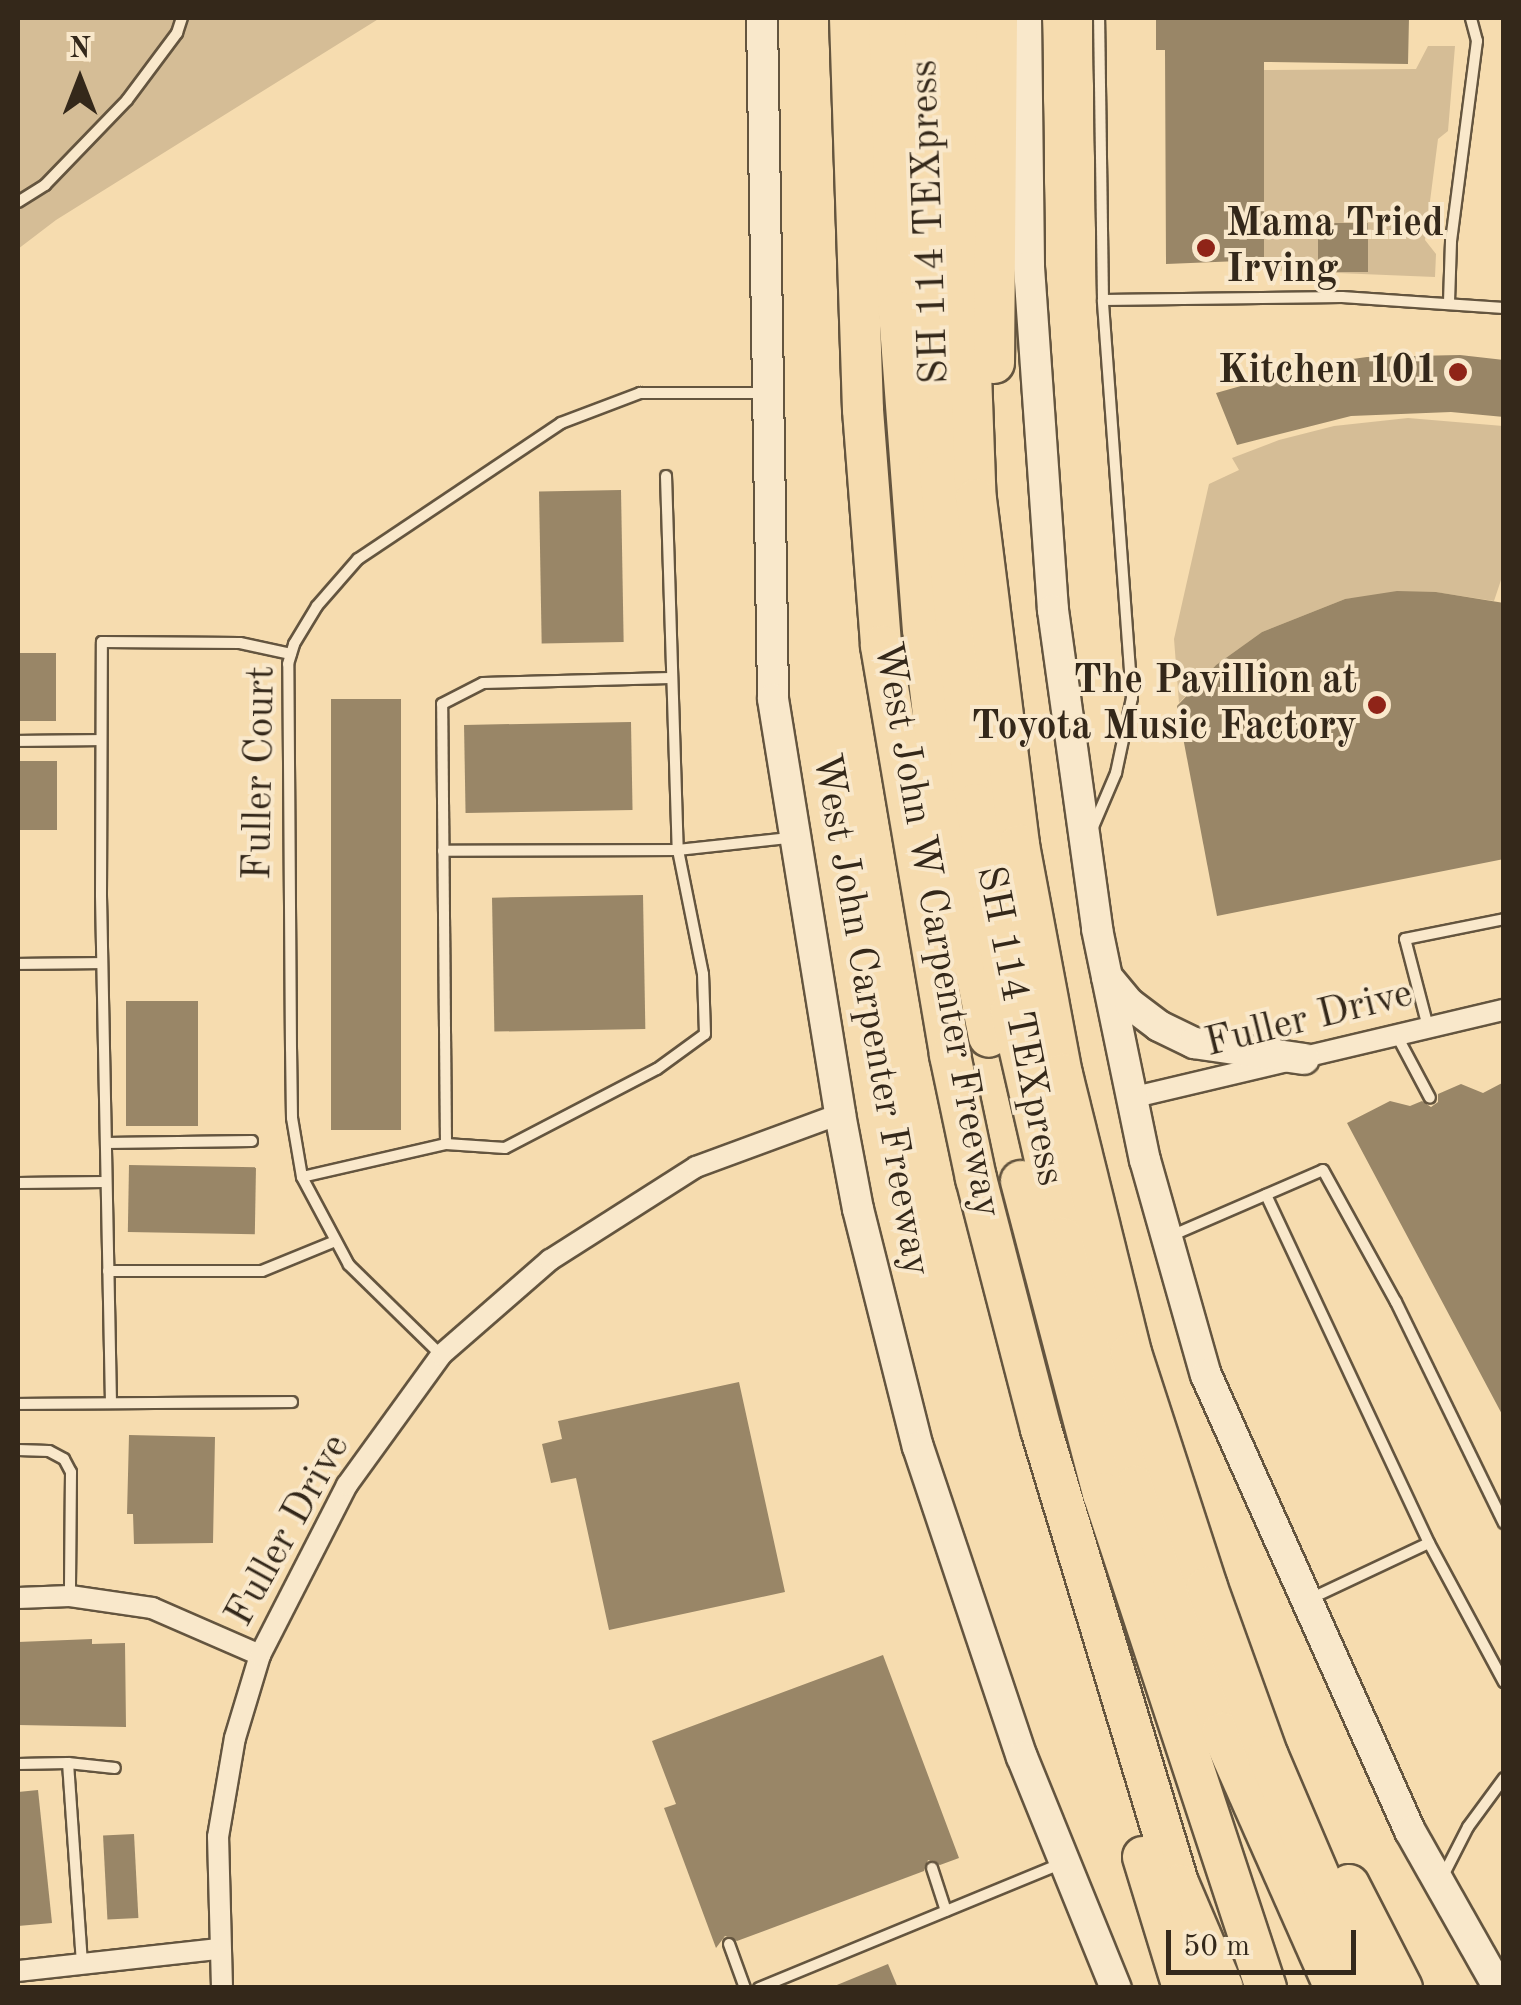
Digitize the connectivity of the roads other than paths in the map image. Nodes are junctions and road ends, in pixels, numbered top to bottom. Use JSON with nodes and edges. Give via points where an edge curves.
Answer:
{"nodes":[{"id":1,"x":182,"y":18,"type":"edge"},
{"id":2,"x":762,"y":18,"type":"edge"},
{"id":3,"x":828,"y":18,"type":"edge"},
{"id":4,"x":850,"y":18,"type":"edge"},
{"id":5,"x":888,"y":18,"type":"edge"},
{"id":6,"x":925,"y":18,"type":"edge"},
{"id":7,"x":958,"y":18,"type":"edge"},
{"id":8,"x":997,"y":18,"type":"edge"},
{"id":9,"x":1026,"y":18,"type":"edge"},
{"id":10,"x":1099,"y":18,"type":"edge"},
{"id":11,"x":1472,"y":18,"type":"edge"},
{"id":12,"x":18,"y":202,"type":"edge"},
{"id":13,"x":857,"y":234,"type":"junction"},
{"id":14,"x":1103,"y":300,"type":"junction"},
{"id":15,"x":1449,"y":302,"type":"junction"},
{"id":16,"x":1504,"y":308,"type":"edge"},
{"id":17,"x":768,"y":394,"type":"junction"},
{"id":18,"x":666,"y":476,"type":"dead end"},
{"id":19,"x":976,"y":500,"type":"junction"},
{"id":20,"x":291,"y":654,"type":"junction"},
{"id":21,"x":670,"y":678,"type":"junction"},
{"id":22,"x":102,"y":740,"type":"junction"},
{"id":23,"x":18,"y":741,"type":"edge"},
{"id":24,"x":795,"y":837,"type":"junction"},
{"id":25,"x":1085,"y":846,"type":"junction"},
{"id":26,"x":678,"y":850,"type":"junction"},
{"id":27,"x":444,"y":851,"type":"junction"},
{"id":28,"x":1504,"y":919,"type":"edge"},
{"id":29,"x":18,"y":964,"type":"edge"},
{"id":30,"x":102,"y":964,"type":"junction"},
{"id":31,"x":1106,"y":975,"type":"junction"},
{"id":32,"x":1504,"y":1010,"type":"edge"},
{"id":33,"x":1428,"y":1027,"type":"junction"},
{"id":34,"x":1396,"y":1034,"type":"junction"},
{"id":35,"x":1304,"y":1058,"type":"junction"},
{"id":36,"x":1131,"y":1098,"type":"junction"},
{"id":37,"x":1430,"y":1098,"type":"dead end"},
{"id":38,"x":840,"y":1114,"type":"junction"},
{"id":39,"x":252,"y":1141,"type":"dead end"},
{"id":40,"x":106,"y":1143,"type":"junction"},
{"id":41,"x":446,"y":1144,"type":"junction"},
{"id":42,"x":302,"y":1177,"type":"junction"},
{"id":43,"x":105,"y":1182,"type":"junction"},
{"id":44,"x":18,"y":1183,"type":"edge"},
{"id":45,"x":1266,"y":1195,"type":"junction"},
{"id":46,"x":1167,"y":1238,"type":"junction"},
{"id":47,"x":335,"y":1241,"type":"junction"},
{"id":48,"x":108,"y":1270,"type":"junction"},
{"id":49,"x":441,"y":1355,"type":"junction"},
{"id":50,"x":111,"y":1402,"type":"junction"},
{"id":51,"x":292,"y":1402,"type":"dead end"},
{"id":52,"x":18,"y":1404,"type":"edge"},
{"id":53,"x":18,"y":1450,"type":"edge"},
{"id":54,"x":1050,"y":1454,"type":"junction"},
{"id":55,"x":1504,"y":1523,"type":"edge"},
{"id":56,"x":1429,"y":1542,"type":"junction"},
{"id":57,"x":1207,"y":1586,"type":"junction"},
{"id":58,"x":70,"y":1596,"type":"junction"},
{"id":59,"x":18,"y":1598,"type":"edge"},
{"id":60,"x":1308,"y":1600,"type":"junction"},
{"id":61,"x":260,"y":1655,"type":"junction"},
{"id":62,"x":1504,"y":1682,"type":"edge"},
{"id":63,"x":68,"y":1763,"type":"junction"},
{"id":64,"x":18,"y":1764,"type":"edge"},
{"id":65,"x":115,"y":1768,"type":"dead end"},
{"id":66,"x":1504,"y":1778,"type":"edge"},
{"id":67,"x":1066,"y":1862,"type":"junction"},
{"id":68,"x":932,"y":1868,"type":"dead end"},
{"id":69,"x":1439,"y":1884,"type":"junction"},
{"id":70,"x":946,"y":1910,"type":"junction"},
{"id":71,"x":729,"y":1944,"type":"dead end"},
{"id":72,"x":218,"y":1949,"type":"junction"},
{"id":73,"x":82,"y":1966,"type":"junction"},
{"id":74,"x":18,"y":1970,"type":"edge"},
{"id":75,"x":773,"y":1985,"type":"edge"},
{"id":76,"x":222,"y":1988,"type":"edge"},
{"id":77,"x":745,"y":1988,"type":"edge"},
{"id":78,"x":759,"y":1988,"type":"edge"},
{"id":79,"x":1116,"y":1988,"type":"edge"},
{"id":80,"x":1183,"y":1988,"type":"edge"},
{"id":81,"x":1224,"y":1988,"type":"edge"},
{"id":82,"x":1266,"y":1988,"type":"edge"},
{"id":83,"x":1335,"y":1988,"type":"edge"},
{"id":84,"x":1367,"y":1988,"type":"edge"},
{"id":85,"x":1402,"y":1988,"type":"edge"},
{"id":86,"x":1499,"y":1988,"type":"edge"}],
"edges":[{"from":1,"to":12,"type":"lane","via":[[127,100],[45,185]]},
{"from":2,"to":17,"type":"main road","name":"West John Carpenter Freeway"},
{"from":3,"to":13,"type":"highway"},
{"from":4,"to":13,"type":"highway","name":"West John W Carpenter Freeway"},
{"from":5,"to":82,"type":"highway","name":"SH 114 TEXpress","via":[[899,312],[924,629],[944,808],[980,998],[1036,1245],[1103,1493]]},
{"from":6,"to":83,"type":"highway","name":"SH 114 TEXpress","via":[[940,474],[976,804],[1011,1012],[1063,1238],[1135,1486],[1222,1733]]},
{"from":7,"to":19,"type":"highway"},
{"from":8,"to":19,"type":"highway","via":[[993,450]]},
{"from":9,"to":25,"type":"main road","via":[[1038,440]]},
{"from":10,"to":14,"type":"lane"},
{"from":11,"to":15,"type":"lane","via":[[1476,40]]},
{"from":13,"to":54,"type":"highway","name":"West John W Carpenter Freeway","via":[[881,646],[950,1055]]},
{"from":14,"to":15,"type":"lane"},
{"from":14,"to":25,"type":"lane","via":[[1132,698],[1116,773]]},
{"from":15,"to":16,"type":"lane"},
{"from":17,"to":20,"type":"lane","name":"Fuller Court","via":[[640,392],[560,423],[358,560],[317,606]]},
{"from":17,"to":24,"type":"main road","name":"West John Carpenter Freeway","via":[[773,699]]},
{"from":18,"to":21,"type":"lane"},
{"from":19,"to":57,"type":"highway","via":[[1018,845],[1062,1074],[1131,1353]]},
{"from":20,"to":22,"type":"lane","via":[[240,643],[102,642]]},
{"from":20,"to":42,"type":"lane","name":"Fuller Court","via":[[292,1118]]},
{"from":21,"to":26,"type":"lane"},
{"from":21,"to":27,"type":"lane","via":[[483,684],[442,704]]},
{"from":22,"to":23,"type":"lane"},
{"from":22,"to":30,"type":"lane"},
{"from":24,"to":26,"type":"lane"},
{"from":24,"to":38,"type":"main road","name":"West John Carpenter Freeway"},
{"from":25,"to":31,"type":"main road"},
{"from":26,"to":27,"type":"lane"},
{"from":26,"to":41,"type":"lane","via":[[703,974],[705,1034],[657,1070],[505,1148]]},
{"from":27,"to":41,"type":"lane"},
{"from":28,"to":33,"type":"lane","via":[[1406,939]]},
{"from":29,"to":30,"type":"lane"},
{"from":30,"to":40,"type":"lane"},
{"from":31,"to":35,"type":"main road","via":[[1145,1015],[1194,1043]]},
{"from":31,"to":36,"type":"main road"},
{"from":32,"to":33,"type":"street","name":"Fuller Drive"},
{"from":33,"to":34,"type":"street","name":"Fuller Drive"},
{"from":34,"to":35,"type":"street","name":"Fuller Drive"},
{"from":34,"to":37,"type":"lane"},
{"from":35,"to":36,"type":"street","name":"Fuller Drive"},
{"from":36,"to":46,"type":"main road"},
{"from":38,"to":49,"type":"street","name":"Fuller Drive","via":[[696,1167],[624,1210],[550,1260]]},
{"from":38,"to":67,"type":"main road","name":"West John Carpenter Freeway","via":[[918,1446],[984,1653]]},
{"from":39,"to":40,"type":"lane"},
{"from":40,"to":43,"type":"lane"},
{"from":41,"to":42,"type":"lane"},
{"from":42,"to":47,"type":"lane","name":"Fuller Court"},
{"from":43,"to":44,"type":"lane"},
{"from":43,"to":48,"type":"lane"},
{"from":45,"to":46,"type":"lane"},
{"from":45,"to":55,"type":"lane","via":[[1323,1170]]},
{"from":45,"to":56,"type":"lane"},
{"from":46,"to":60,"type":"main road","via":[[1206,1375]]},
{"from":47,"to":48,"type":"lane","via":[[262,1271]]},
{"from":47,"to":49,"type":"lane","name":"Fuller Court","via":[[350,1265]]},
{"from":48,"to":50,"type":"lane"},
{"from":49,"to":61,"type":"street","name":"Fuller Drive","via":[[347,1485]]},
{"from":50,"to":51,"type":"lane"},
{"from":50,"to":52,"type":"lane"},
{"from":53,"to":58,"type":"lane","via":[[50,1451],[71,1472]]},
{"from":54,"to":80,"type":"highway","via":[[1038,1500]]},
{"from":54,"to":81,"type":"highway","name":"West John W Carpenter Freeway","via":[[1179,1885]]},
{"from":56,"to":60,"type":"lane"},
{"from":56,"to":62,"type":"lane"},
{"from":57,"to":84,"type":"highway","via":[[1268,1756]]},
{"from":57,"to":85,"type":"highway","via":[[1248,1647],[1322,1830]]},
{"from":58,"to":59,"type":"street"},
{"from":58,"to":61,"type":"street","via":[[152,1608]]},
{"from":60,"to":69,"type":"main road"},
{"from":61,"to":72,"type":"street","name":"Fuller Drive","via":[[235,1738],[218,1837]]},
{"from":63,"to":64,"type":"lane"},
{"from":63,"to":65,"type":"lane"},
{"from":63,"to":73,"type":"lane"},
{"from":66,"to":69,"type":"lane","via":[[1468,1827]]},
{"from":67,"to":70,"type":"lane"},
{"from":67,"to":79,"type":"main road","name":"West John Carpenter Freeway"},
{"from":68,"to":70,"type":"lane"},
{"from":69,"to":86,"type":"main road","via":[[1487,1954]]},
{"from":70,"to":75,"type":"lane"},
{"from":71,"to":77,"type":"lane"},
{"from":72,"to":73,"type":"street"},
{"from":72,"to":76,"type":"street","name":"Fuller Drive"},
{"from":73,"to":74,"type":"street"},
{"from":75,"to":78,"type":"lane"}]}
